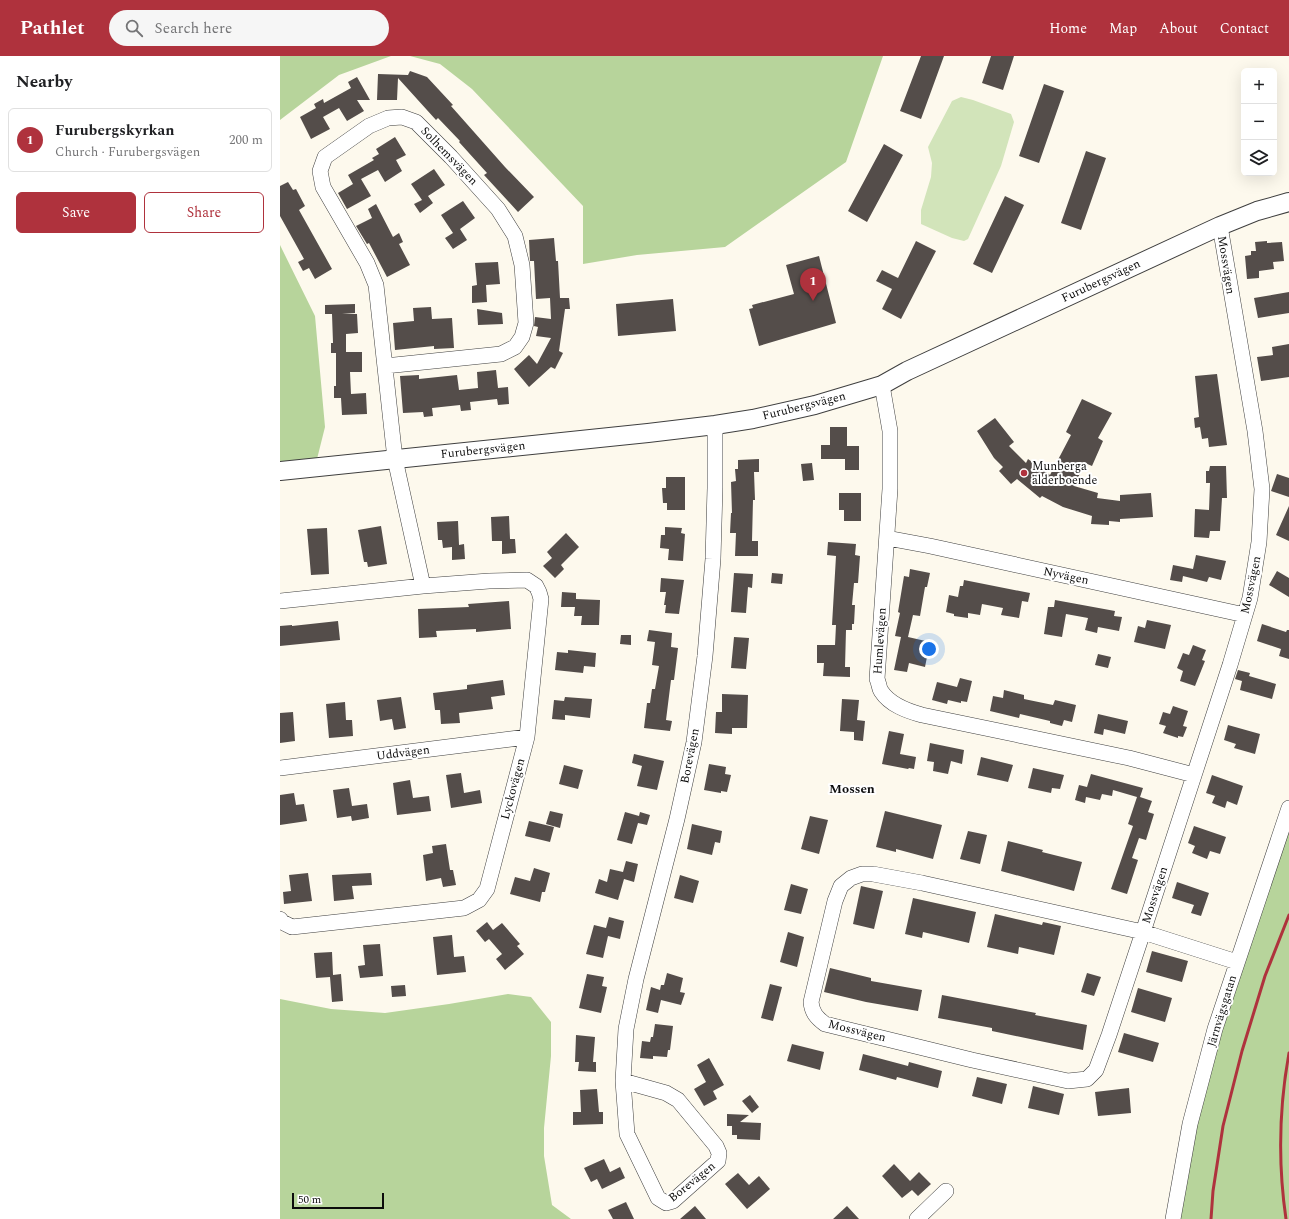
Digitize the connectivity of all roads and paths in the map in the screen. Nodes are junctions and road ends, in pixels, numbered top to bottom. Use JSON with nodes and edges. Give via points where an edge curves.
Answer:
{"nodes":[{"id":1,"x":1289,"y":202,"type":"edge"},
{"id":2,"x":1220,"y":226,"type":"junction"},
{"id":3,"x":385,"y":366,"type":"junction"},
{"id":4,"x":882,"y":385,"type":"junction"},
{"id":5,"x":715,"y":425,"type":"junction"},
{"id":6,"x":395,"y":459,"type":"junction"},
{"id":7,"x":280,"y":471,"type":"edge"},
{"id":8,"x":887,"y":538,"type":"junction"},
{"id":9,"x":423,"y":586,"type":"junction"},
{"id":10,"x":280,"y":601,"type":"edge"},
{"id":11,"x":1245,"y":615,"type":"junction"},
{"id":12,"x":527,"y":737,"type":"junction"},
{"id":13,"x":280,"y":768,"type":"edge"},
{"id":14,"x":1194,"y":774,"type":"junction"},
{"id":15,"x":1289,"y":808,"type":"edge"},
{"id":16,"x":280,"y":919,"type":"edge"},
{"id":17,"x":1143,"y":932,"type":"junction"},
{"id":18,"x":1237,"y":962,"type":"junction"},
{"id":19,"x":623,"y":1082,"type":"junction"},
{"id":20,"x":946,"y":1191,"type":"dead end"},
{"id":21,"x":917,"y":1219,"type":"edge"},
{"id":22,"x":1173,"y":1219,"type":"edge"}],
"edges":[{"from":1,"to":2,"type":"street","name":"Furubergsvägen"},
{"from":2,"to":4,"type":"street","name":"Furubergsvägen","via":[[907,371]]},
{"from":2,"to":11,"type":"street","name":"Mossvägen","via":[[1255,431],[1262,489],[1259,542]]},
{"from":3,"to":3,"type":"street","name":"Solhemsvägen","via":[[376,284],[367,263],[323,187],[320,171],[325,157],[369,126],[388,118],[402,117],[416,122],[451,157],[498,209],[515,236],[522,265],[526,323],[522,337],[515,347],[501,354]]},
{"from":3,"to":6,"type":"street","name":"Solhemsvägen"},
{"from":4,"to":5,"type":"street","name":"Furubergsvägen","via":[[800,408]]},
{"from":4,"to":8,"type":"street","name":"Humlevägen","via":[[890,432]]},
{"from":5,"to":6,"type":"street","name":"Furubergsvägen"},
{"from":5,"to":19,"type":"street","name":"Borevägen","via":[[713,559],[705,656],[694,742],[636,979],[626,1028]]},
{"from":6,"to":7,"type":"street","name":"Furubergsvägen"},
{"from":6,"to":9,"type":"street"},
{"from":8,"to":11,"type":"street","name":"Nyvägen"},
{"from":8,"to":14,"type":"street","name":"Humlevägen","via":[[877,679],[882,691],[892,702],[903,709],[922,715]]},
{"from":9,"to":10,"type":"street","name":"Lyckovägen"},
{"from":9,"to":12,"type":"street","name":"Lyckovägen","via":[[527,580],[536,586],[541,599]]},
{"from":11,"to":14,"type":"street","name":"Mossvägen"},
{"from":12,"to":13,"type":"street","name":"Uddvägen"},
{"from":12,"to":16,"type":"street","name":"Lyckovägen","via":[[487,889],[479,900],[464,908],[292,927]]},
{"from":14,"to":17,"type":"street","name":"Mossvägen"},
{"from":15,"to":18,"type":"street","name":"Järnvägsgatan"},
{"from":17,"to":17,"type":"street","name":"Mossvägen","via":[[922,883],[862,874],[841,886],[835,901],[812,1010],[825,1024],[1068,1081],[1087,1079],[1096,1070]]},
{"from":17,"to":18,"type":"street","name":"Mossvägen"},
{"from":18,"to":22,"type":"street","name":"Järnvägsgatan","via":[[1215,1029],[1190,1124]]},
{"from":19,"to":19,"type":"street","name":"Borevägen","via":[[627,1134],[658,1198],[666,1204],[673,1201],[718,1161],[719,1153],[678,1100],[666,1093]]},
{"from":20,"to":21,"type":"street"}]}
